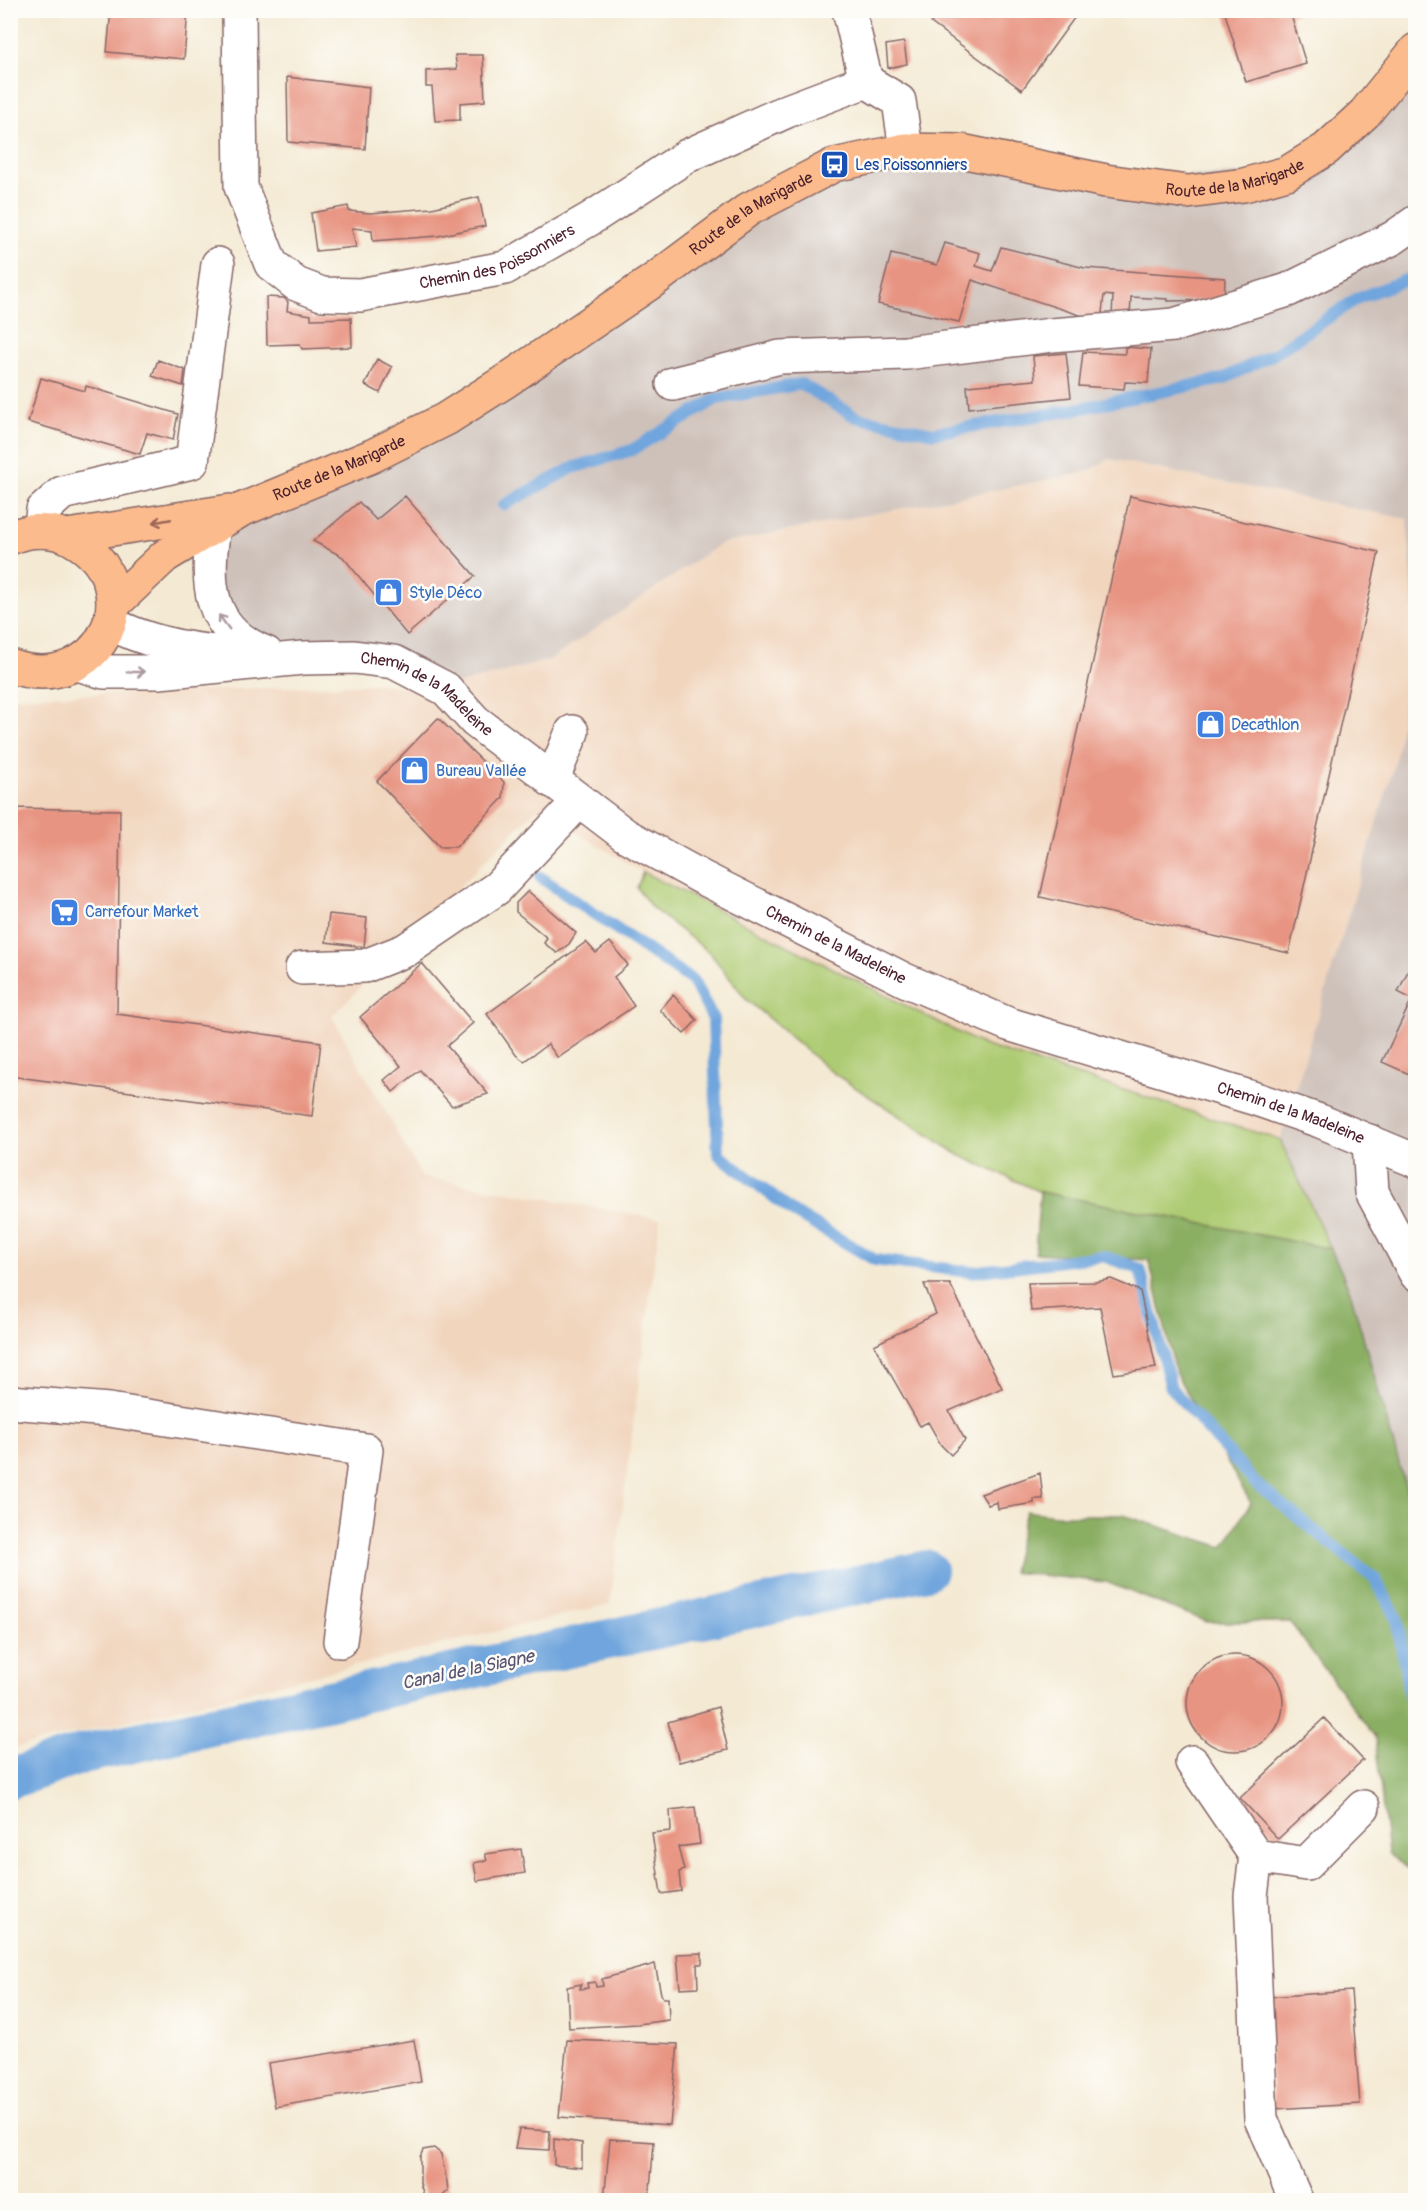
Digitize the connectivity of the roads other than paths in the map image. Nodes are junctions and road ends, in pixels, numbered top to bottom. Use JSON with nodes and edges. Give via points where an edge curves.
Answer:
{"nodes":[{"id":1,"x":239,"y":10,"type":"edge"},
{"id":2,"x":849,"y":10,"type":"edge"},
{"id":3,"x":1416,"y":50,"type":"edge"},
{"id":4,"x":866,"y":81,"type":"junction"},
{"id":5,"x":906,"y":150,"type":"junction"},
{"id":6,"x":1416,"y":222,"type":"edge"},
{"id":7,"x":218,"y":264,"type":"dead end"},
{"id":8,"x":673,"y":384,"type":"dead end"},
{"id":9,"x":227,"y":518,"type":"junction"},
{"id":10,"x":28,"y":536,"type":"edge"},
{"id":11,"x":112,"y":614,"type":"junction"},
{"id":12,"x":270,"y":655,"type":"junction"},
{"id":13,"x":303,"y":658,"type":"junction"},
{"id":14,"x":78,"y":664,"type":"junction"},
{"id":15,"x":16,"y":673,"type":"edge"},
{"id":16,"x":572,"y":732,"type":"dead end"},
{"id":17,"x":552,"y":781,"type":"junction"},
{"id":18,"x":579,"y":801,"type":"junction"},
{"id":19,"x":302,"y":968,"type":"dead end"},
{"id":20,"x":1369,"y":1140,"type":"junction"},
{"id":21,"x":1416,"y":1161,"type":"edge"},
{"id":22,"x":1416,"y":1274,"type":"edge"},
{"id":23,"x":10,"y":1402,"type":"edge"},
{"id":24,"x":340,"y":1641,"type":"dead end"},
{"id":25,"x":1192,"y":1762,"type":"dead end"},
{"id":26,"x":1363,"y":1807,"type":"dead end"},
{"id":27,"x":1256,"y":1856,"type":"junction"},
{"id":28,"x":1296,"y":2200,"type":"edge"}],
"edges":[{"from":1,"to":4,"type":"street","name":"Chemin des Poissonniers","via":[[241,187],[272,264],[296,284],[322,294],[360,295],[505,268],[687,156]]},
{"from":2,"to":4,"type":"street"},
{"from":3,"to":5,"type":"main road","name":"Route de la Marigarde","via":[[1365,113],[1326,149],[1287,173],[1244,185],[1188,192],[1106,181],[961,151]]},
{"from":4,"to":5,"type":"street","via":[[899,101]]},
{"from":5,"to":9,"type":"main road","name":"Route de la Marigarde","via":[[834,165],[803,178],[749,209],[654,280],[446,418],[372,456]]},
{"from":6,"to":8,"type":"street","via":[[1393,238],[1288,290],[1174,325],[906,353],[780,357]]},
{"from":7,"to":10,"type":"street","via":[[192,462],[62,494],[43,510]]},
{"from":9,"to":10,"type":"main road","name":"Route de la Marigarde","one_way":true},
{"from":9,"to":11,"type":"main road","name":"Route de la Marigarde","via":[[165,556]]},
{"from":12,"to":9,"type":"street","one_way":true,"via":[[245,645],[217,612],[209,566]]},
{"from":10,"to":11,"type":"main road","via":[[86,547],[101,563],[110,583]]},
{"from":11,"to":12,"type":"street","via":[[128,632],[158,641],[202,651]]},
{"from":11,"to":14,"type":"main road","name":"Route de la Marigarde","via":[[98,646]]},
{"from":12,"to":13,"type":"street"},
{"from":14,"to":13,"type":"street","one_way":true,"via":[[104,672],[159,672]]},
{"from":13,"to":17,"type":"street","name":"Chemin de la Madeleine","via":[[354,657],[394,662],[446,689],[475,721]]},
{"from":14,"to":15,"type":"main road","via":[[53,673]]},
{"from":16,"to":17,"type":"street"},
{"from":17,"to":18,"type":"street","name":"Chemin de la Madeleine"},
{"from":18,"to":19,"type":"street","via":[[497,888],[406,950],[365,966]]},
{"from":18,"to":20,"type":"street","name":"Chemin de la Madeleine","via":[[625,836],[701,877],[915,984],[1008,1024],[1253,1098]]},
{"from":20,"to":21,"type":"street","name":"Chemin de la Madeleine"},
{"from":20,"to":22,"type":"street","via":[[1372,1192]]},
{"from":23,"to":24,"type":"street","via":[[109,1410],[366,1450]]},
{"from":25,"to":27,"type":"street"},
{"from":26,"to":27,"type":"street","via":[[1306,1864]]},
{"from":27,"to":28,"type":"street","via":[[1251,1896],[1261,2119]]}]}
